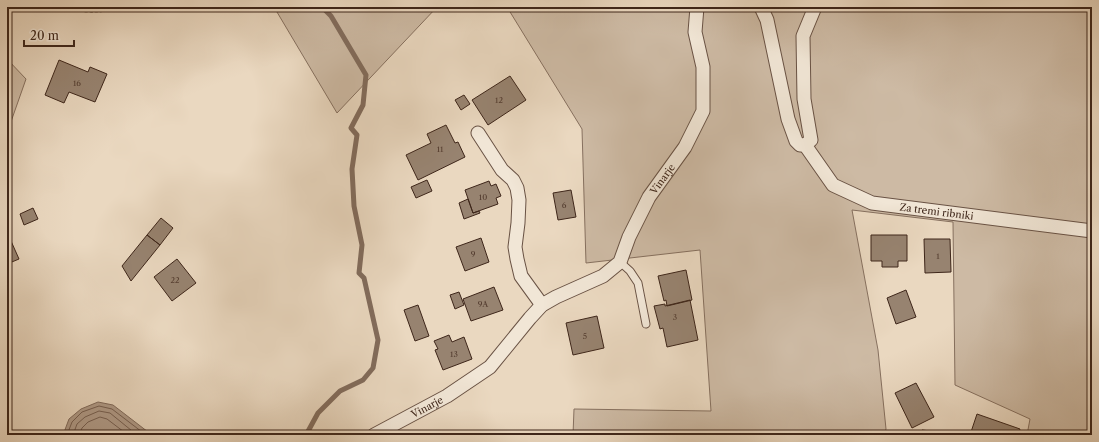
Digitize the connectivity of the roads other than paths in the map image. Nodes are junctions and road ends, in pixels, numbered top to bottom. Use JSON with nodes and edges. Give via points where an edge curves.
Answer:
{"nodes":[{"id":1,"x":697,"y":7,"type":"edge"},
{"id":2,"x":761,"y":7,"type":"edge"},
{"id":3,"x":815,"y":7,"type":"edge"},
{"id":4,"x":478,"y":133,"type":"dead end"},
{"id":5,"x":805,"y":145,"type":"junction"},
{"id":6,"x":1092,"y":231,"type":"edge"},
{"id":7,"x":620,"y":262,"type":"junction"},
{"id":8,"x":542,"y":305,"type":"junction"},
{"id":9,"x":646,"y":324,"type":"dead end"},
{"id":10,"x":374,"y":435,"type":"edge"}],
"edges":[{"from":1,"to":7,"type":"street","name":"Vinarje","via":[[695,32],[703,67],[703,111],[685,147],[650,196],[629,237]]},
{"from":2,"to":5,"type":"street","via":[[767,20],[788,119],[796,141],[800,145]]},
{"from":3,"to":5,"type":"street","via":[[803,36],[804,99],[811,140]]},
{"from":4,"to":8,"type":"street","via":[[502,170],[518,188],[515,247],[517,260],[521,276]]},
{"from":5,"to":6,"type":"street","name":"Za tremi ribniki","via":[[833,185],[872,203]]},
{"from":7,"to":8,"type":"street","name":"Vinarje","via":[[603,276]]},
{"from":7,"to":9,"type":"lane","via":[[638,283]]},
{"from":8,"to":10,"type":"street","name":"Vinarje","via":[[490,367],[447,396]]}]}
